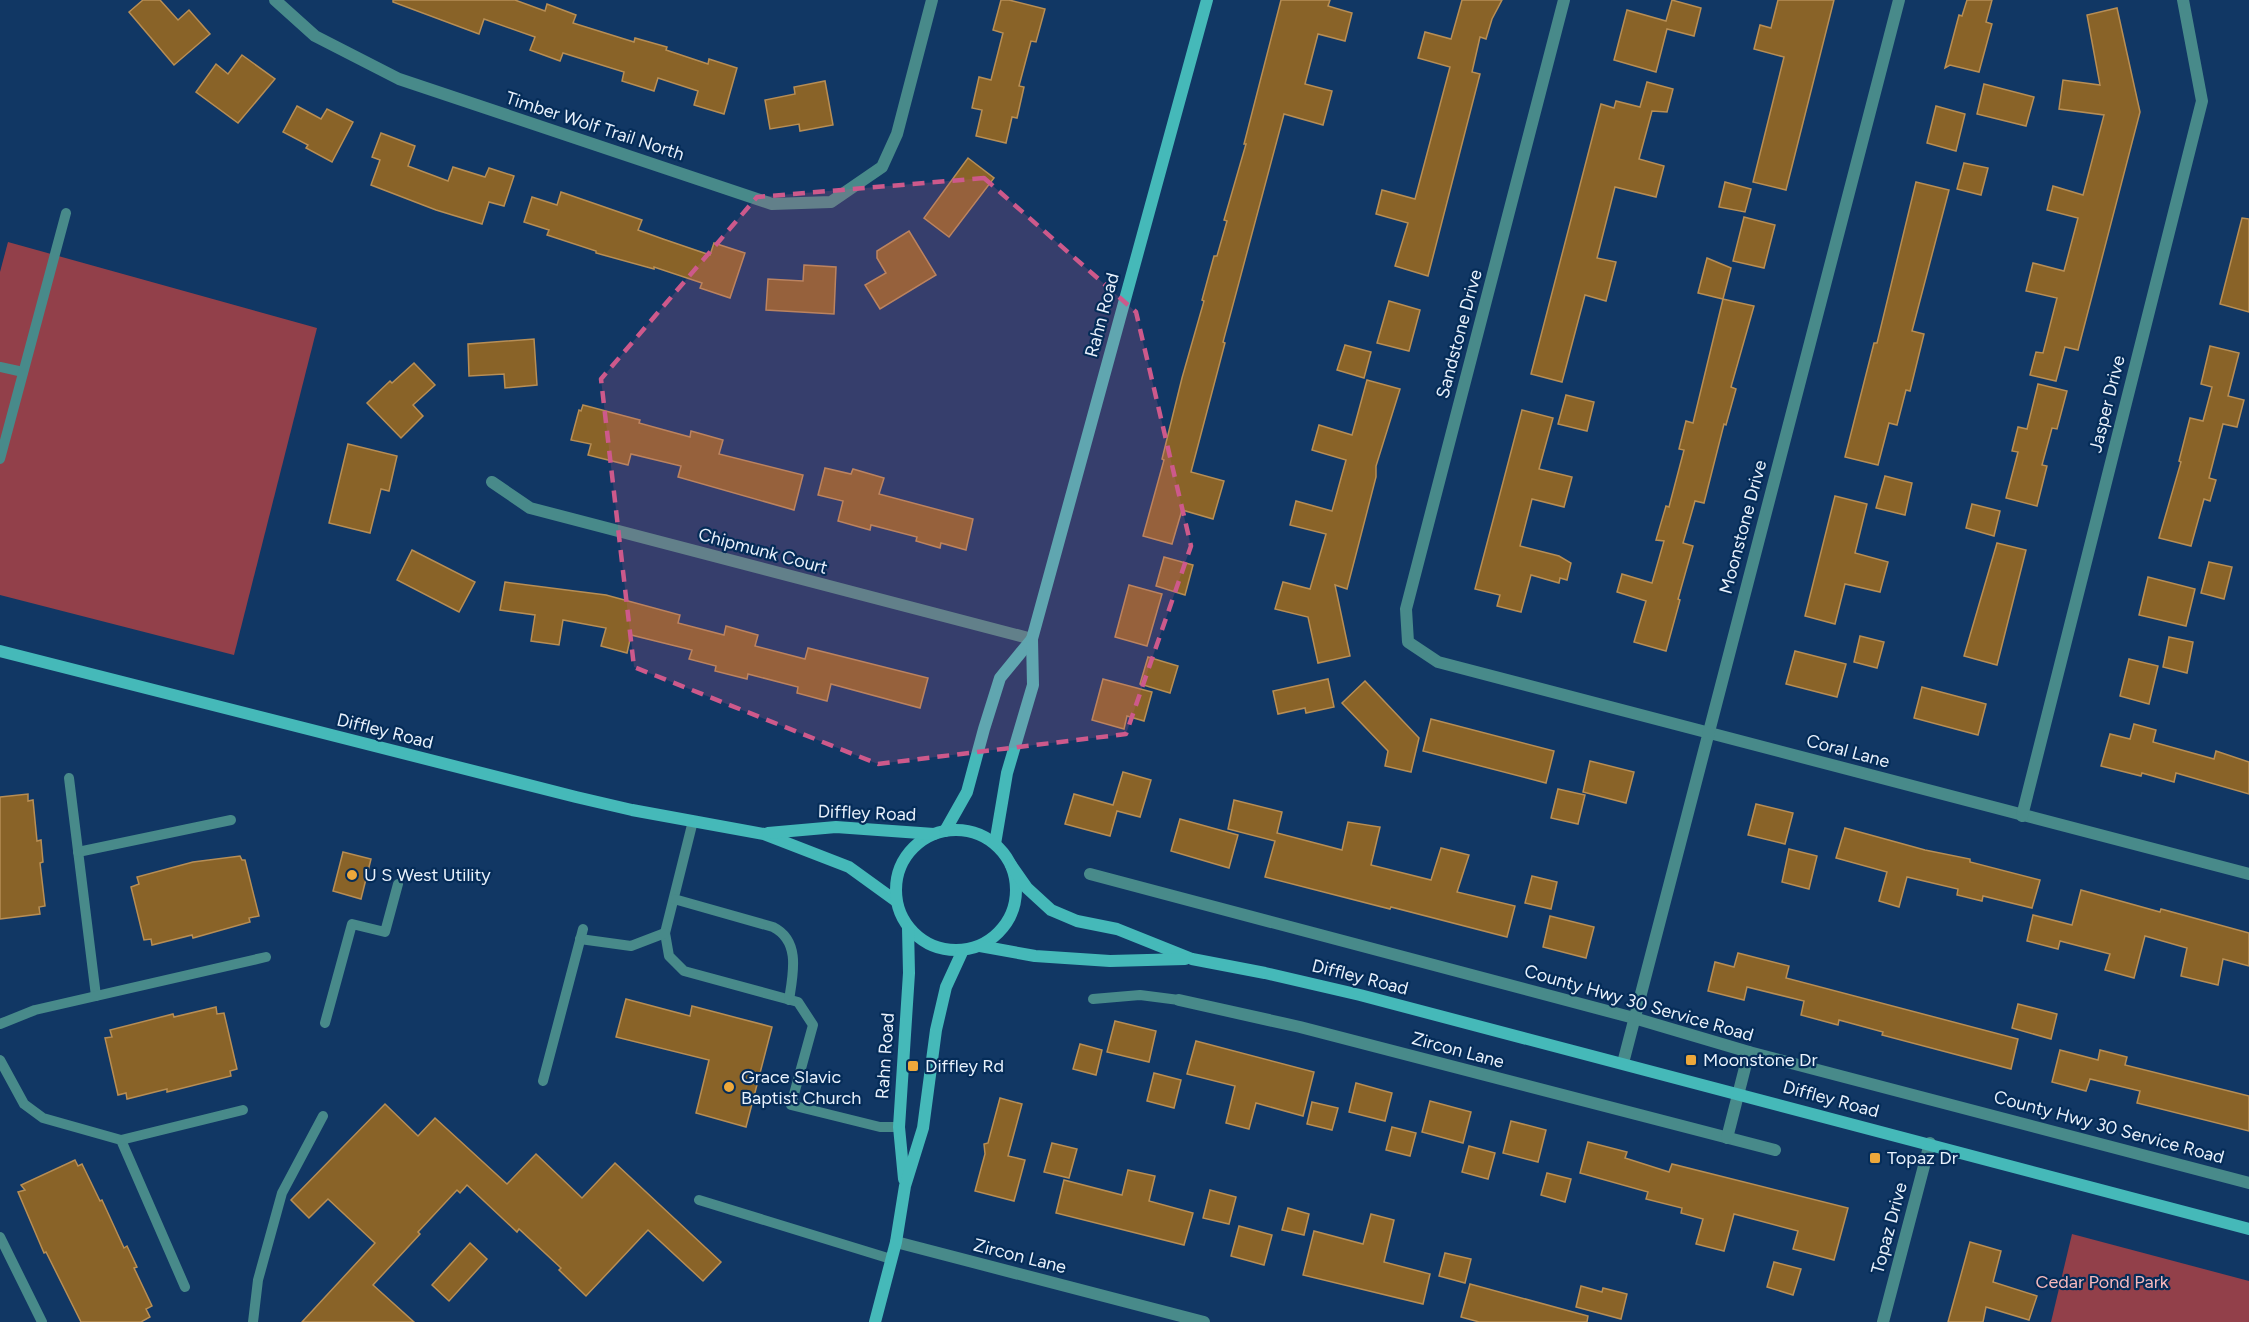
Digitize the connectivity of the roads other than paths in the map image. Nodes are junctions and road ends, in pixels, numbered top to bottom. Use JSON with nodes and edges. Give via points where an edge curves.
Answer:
{"nodes":[{"id":1,"x":275,"y":0,"type":"edge"},
{"id":2,"x":932,"y":0,"type":"edge"},
{"id":3,"x":1207,"y":0,"type":"edge"},
{"id":4,"x":1564,"y":0,"type":"edge"},
{"id":5,"x":1899,"y":0,"type":"edge"},
{"id":6,"x":2183,"y":0,"type":"edge"},
{"id":7,"x":66,"y":213,"type":"dead end"},
{"id":8,"x":0,"y":367,"type":"edge"},
{"id":9,"x":23,"y":372,"type":"junction"},
{"id":10,"x":0,"y":459,"type":"edge"},
{"id":11,"x":492,"y":482,"type":"dead end"},
{"id":12,"x":1032,"y":639,"type":"junction"},
{"id":13,"x":0,"y":651,"type":"edge"},
{"id":14,"x":1438,"y":663,"type":"joint"},
{"id":15,"x":1708,"y":733,"type":"junction"},
{"id":16,"x":69,"y":778,"type":"dead end"},
{"id":17,"x":2022,"y":816,"type":"junction"},
{"id":18,"x":231,"y":820,"type":"dead end"},
{"id":19,"x":693,"y":821,"type":"junction"},
{"id":20,"x":939,"y":832,"type":"junction"},
{"id":21,"x":764,"y":834,"type":"junction"},
{"id":22,"x":995,"y":844,"type":"junction"},
{"id":23,"x":78,"y":852,"type":"junction"},
{"id":24,"x":1011,"y":865,"type":"junction"},
{"id":25,"x":1090,"y":874,"type":"dead end"},
{"id":26,"x":2249,"y":874,"type":"edge"},
{"id":27,"x":398,"y":884,"type":"dead end"},
{"id":28,"x":674,"y":899,"type":"junction"},
{"id":29,"x":896,"y":901,"type":"junction"},
{"id":30,"x":908,"y":928,"type":"junction"},
{"id":31,"x":665,"y":933,"type":"junction"},
{"id":32,"x":980,"y":946,"type":"junction"},
{"id":33,"x":963,"y":950,"type":"junction"},
{"id":34,"x":266,"y":957,"type":"dead end"},
{"id":35,"x":1192,"y":959,"type":"junction"},
{"id":36,"x":96,"y":996,"type":"junction"},
{"id":37,"x":1093,"y":999,"type":"dead end"},
{"id":38,"x":789,"y":1000,"type":"junction"},
{"id":39,"x":1179,"y":1000,"type":"joint"},
{"id":40,"x":1634,"y":1018,"type":"junction"},
{"id":41,"x":325,"y":1023,"type":"dead end"},
{"id":42,"x":0,"y":1024,"type":"edge"},
{"id":43,"x":1749,"y":1052,"type":"junction"},
{"id":44,"x":0,"y":1060,"type":"edge"},
{"id":45,"x":1623,"y":1063,"type":"junction"},
{"id":46,"x":543,"y":1081,"type":"dead end"},
{"id":47,"x":1738,"y":1093,"type":"junction"},
{"id":48,"x":243,"y":1110,"type":"dead end"},
{"id":49,"x":322,"y":1116,"type":"dead end"},
{"id":50,"x":898,"y":1127,"type":"junction"},
{"id":51,"x":1727,"y":1138,"type":"junction"},
{"id":52,"x":121,"y":1140,"type":"junction"},
{"id":53,"x":1930,"y":1143,"type":"junction"},
{"id":54,"x":1775,"y":1150,"type":"dead end"},
{"id":55,"x":2249,"y":1183,"type":"edge"},
{"id":56,"x":905,"y":1186,"type":"junction"},
{"id":57,"x":699,"y":1200,"type":"dead end"},
{"id":58,"x":2249,"y":1229,"type":"edge"},
{"id":59,"x":0,"y":1237,"type":"edge"},
{"id":60,"x":896,"y":1242,"type":"junction"},
{"id":61,"x":891,"y":1259,"type":"junction"},
{"id":62,"x":185,"y":1287,"type":"dead end"},
{"id":63,"x":42,"y":1322,"type":"edge"},
{"id":64,"x":253,"y":1322,"type":"edge"},
{"id":65,"x":875,"y":1322,"type":"edge"},
{"id":66,"x":1204,"y":1322,"type":"edge"},
{"id":67,"x":1883,"y":1322,"type":"edge"}],
"edges":[{"from":1,"to":2,"type":"street","name":"Timber Wolf Trail North","via":[[315,36],[399,79],[771,204],[831,202],[882,167],[897,134]]},
{"from":3,"to":12,"type":"main road","name":"Rahn Road"},
{"from":4,"to":14,"type":"street","name":"Sandstone Drive","via":[[1406,609],[1408,642]]},
{"from":5,"to":15,"type":"street","name":"Moonstone Drive"},
{"from":6,"to":17,"type":"street","name":"Jasper Drive","via":[[2202,101]]},
{"from":7,"to":9,"type":"lane"},
{"from":8,"to":9,"type":"lane"},
{"from":9,"to":10,"type":"lane"},
{"from":11,"to":12,"type":"street","name":"Chipmunk Court","via":[[530,508]]},
{"from":12,"to":20,"type":"main road","name":"Rahn Road","via":[[1000,678],[967,792]]},
{"from":12,"to":22,"type":"main road","name":"Rahn Road","via":[[1033,685],[1007,773]]},
{"from":13,"to":19,"type":"main road","name":"Diffley Road","via":[[565,795]]},
{"from":14,"to":15,"type":"street","name":"Coral Lane"},
{"from":15,"to":17,"type":"street","name":"Coral Lane"},
{"from":15,"to":40,"type":"street","name":"Moonstone Drive"},
{"from":16,"to":23,"type":"lane"},
{"from":17,"to":26,"type":"street","name":"Coral Lane"},
{"from":18,"to":23,"type":"lane"},
{"from":19,"to":21,"type":"main road","name":"Diffley Road"},
{"from":19,"to":28,"type":"lane"},
{"from":20,"to":21,"type":"main road","name":"Diffley Road","via":[[836,827]]},
{"from":20,"to":22,"type":"main road","via":[[962,830],[980,834]]},
{"from":20,"to":29,"type":"main road","via":[[916,844],[903,861],[896,880]]},
{"from":21,"to":29,"type":"main road","name":"Diffley Road","via":[[849,867]]},
{"from":22,"to":24,"type":"main road"},
{"from":23,"to":36,"type":"lane"},
{"from":24,"to":32,"type":"main road","via":[[1015,903],[996,936]]},
{"from":24,"to":35,"type":"main road","name":"Diffley Road","via":[[1027,888],[1051,910],[1077,921],[1117,929]]},
{"from":25,"to":40,"type":"street","name":"County Hwy 30 Service Road"},
{"from":27,"to":41,"type":"lane","via":[[385,932],[352,924]]},
{"from":28,"to":31,"type":"lane"},
{"from":28,"to":38,"type":"lane","via":[[781,931],[791,945],[794,963]]},
{"from":29,"to":30,"type":"main road"},
{"from":30,"to":33,"type":"main road","via":[[923,941],[942,949]]},
{"from":30,"to":50,"type":"main road","name":"Rahn Road","via":[[909,973]]},
{"from":31,"to":38,"type":"lane","via":[[669,956],[684,971]]},
{"from":31,"to":46,"type":"lane","via":[[631,946],[581,934]]},
{"from":32,"to":33,"type":"main road"},
{"from":32,"to":35,"type":"main road","name":"Diffley Road","via":[[1035,956],[1110,961]]},
{"from":33,"to":56,"type":"main road","name":"Rahn Road","via":[[945,993],[923,1128]]},
{"from":34,"to":36,"type":"lane"},
{"from":35,"to":45,"type":"main road","name":"Diffley Road","via":[[1360,995]]},
{"from":36,"to":42,"type":"lane","via":[[35,1010]]},
{"from":37,"to":39,"type":"lane","via":[[1140,995]]},
{"from":38,"to":50,"type":"lane","via":[[798,1002],[813,1025],[791,1105],[880,1127]]},
{"from":39,"to":51,"type":"street","name":"Zircon Lane","via":[[1300,1027]]},
{"from":40,"to":43,"type":"street","name":"County Hwy 30 Service Road"},
{"from":40,"to":45,"type":"street","name":"Moonstone Drive"},
{"from":43,"to":47,"type":"street"},
{"from":43,"to":55,"type":"street","name":"County Hwy 30 Service Road"},
{"from":44,"to":52,"type":"lane","via":[[24,1104],[43,1118]]},
{"from":45,"to":47,"type":"main road","name":"Diffley Road"},
{"from":47,"to":51,"type":"street"},
{"from":47,"to":53,"type":"main road","name":"Diffley Road"},
{"from":48,"to":52,"type":"lane"},
{"from":49,"to":64,"type":"lane","via":[[282,1193],[258,1280]]},
{"from":50,"to":56,"type":"main road","name":"Rahn Road"},
{"from":51,"to":54,"type":"street","name":"Zircon Lane"},
{"from":52,"to":62,"type":"lane"},
{"from":53,"to":58,"type":"main road","name":"Diffley Road"},
{"from":53,"to":67,"type":"street","name":"Topaz Drive"},
{"from":56,"to":60,"type":"main road","name":"Rahn Road"},
{"from":57,"to":61,"type":"lane"},
{"from":59,"to":63,"type":"lane"},
{"from":60,"to":61,"type":"main road","name":"Rahn Road"},
{"from":60,"to":66,"type":"street","name":"Zircon Lane"},
{"from":61,"to":65,"type":"main road","name":"Rahn Road"}]}
